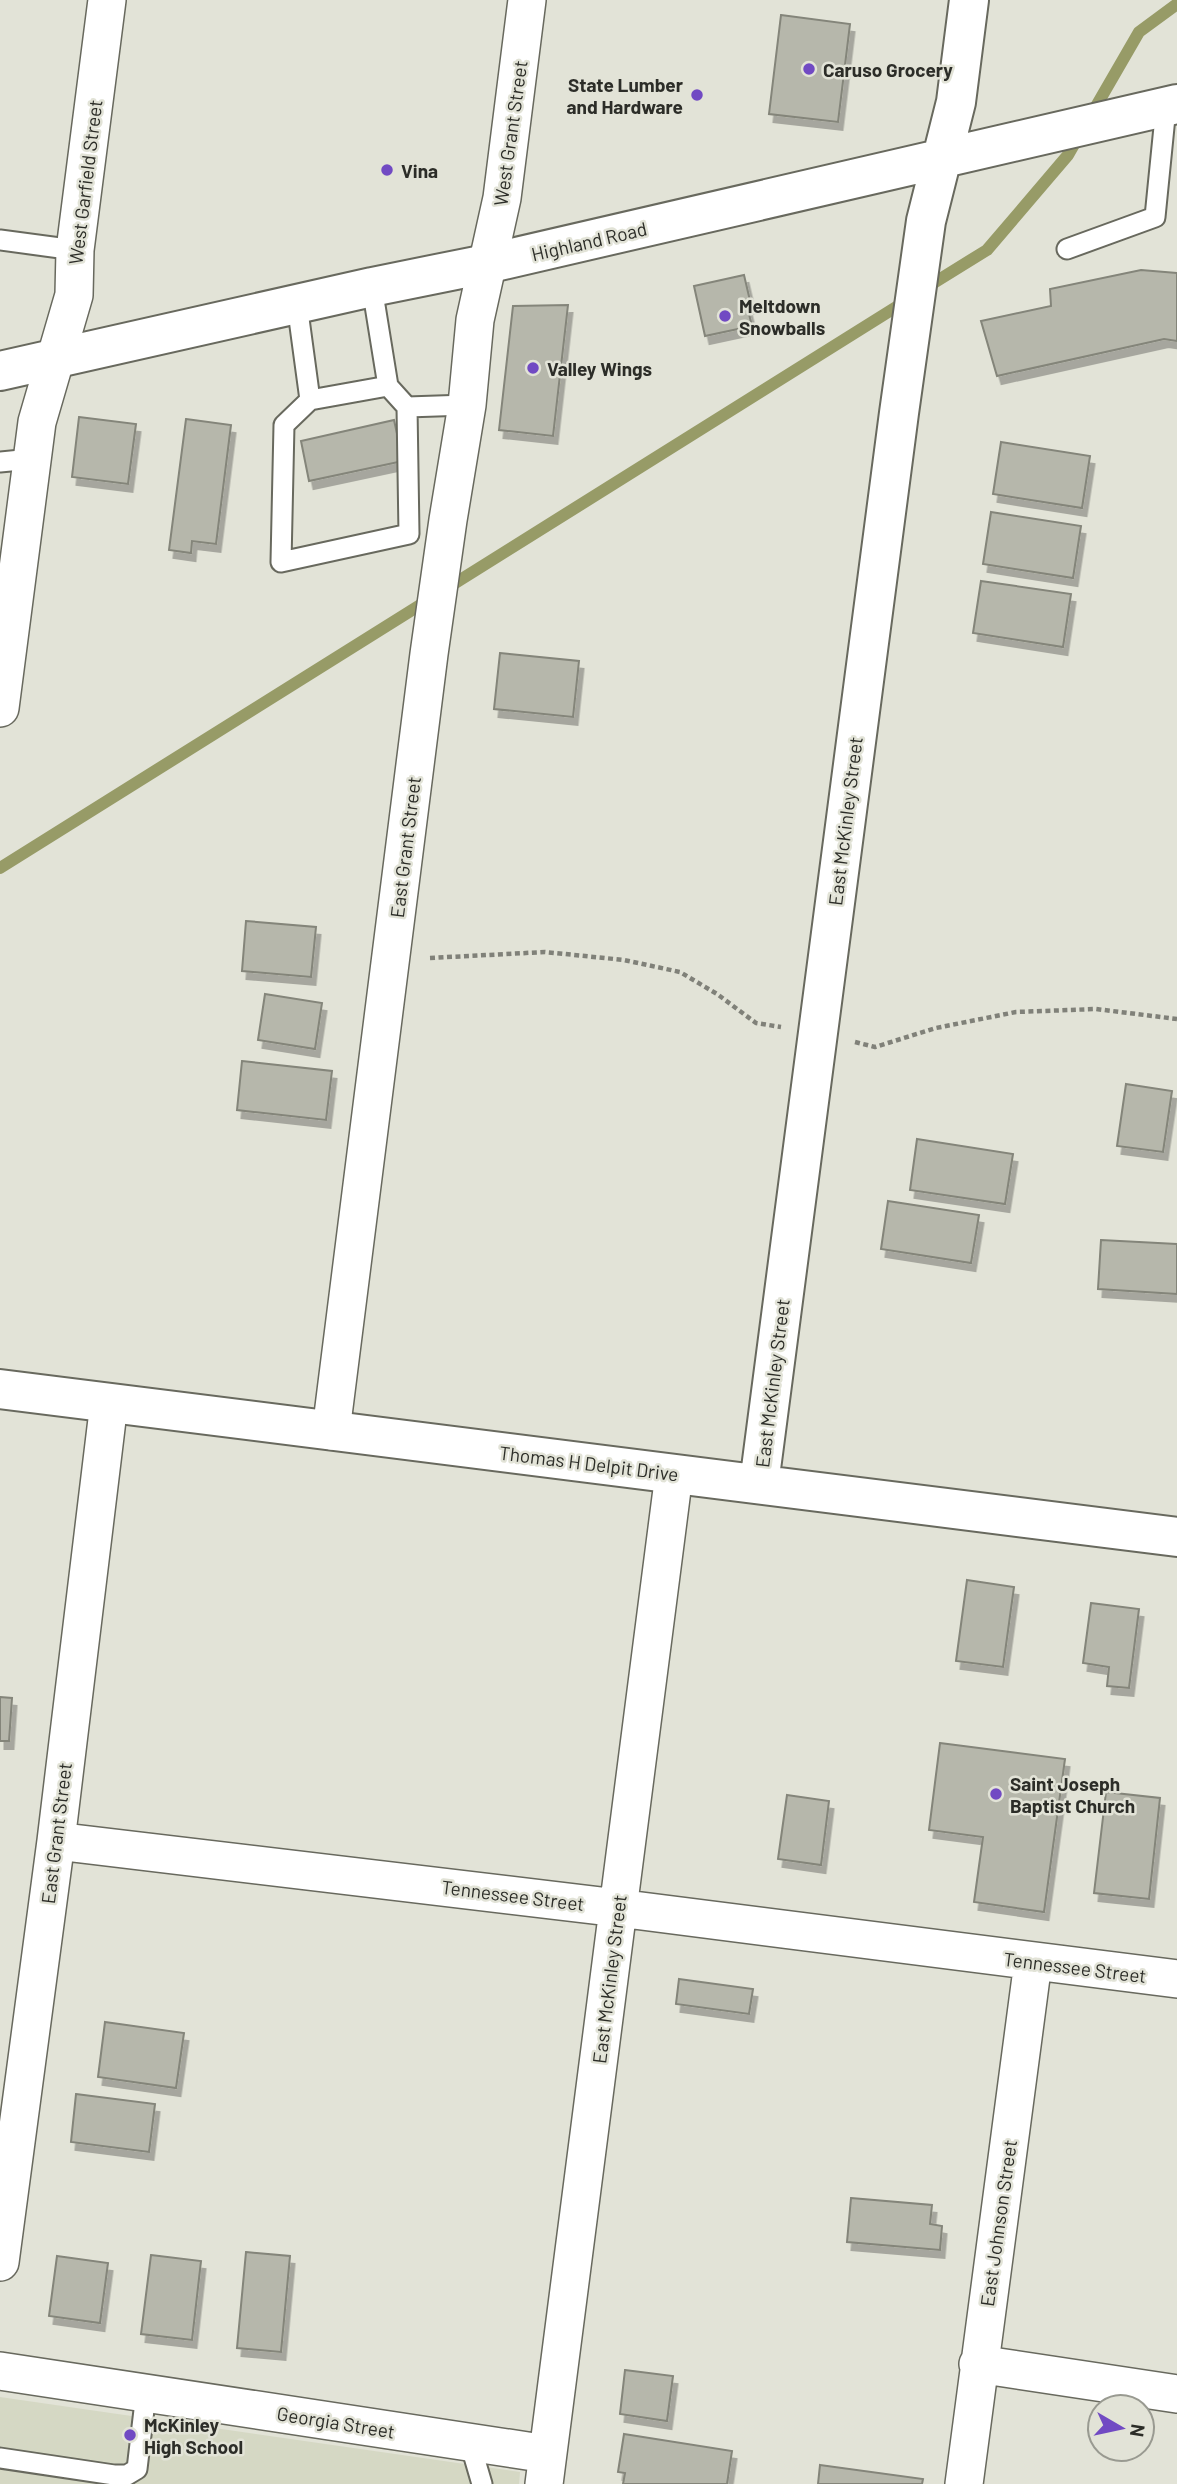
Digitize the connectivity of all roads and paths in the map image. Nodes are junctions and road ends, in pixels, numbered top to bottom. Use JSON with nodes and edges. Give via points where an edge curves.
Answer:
{"nodes":[{"id":1,"x":107,"y":0,"type":"edge"},
{"id":2,"x":527,"y":0,"type":"edge"},
{"id":3,"x":969,"y":0,"type":"edge"},
{"id":4,"x":1172,"y":106,"type":"edge"},
{"id":5,"x":941,"y":159,"type":"junction"},
{"id":6,"x":0,"y":240,"type":"edge"},
{"id":7,"x":1067,"y":249,"type":"dead end"},
{"id":8,"x":75,"y":250,"type":"junction"},
{"id":9,"x":486,"y":264,"type":"junction"},
{"id":10,"x":372,"y":287,"type":"junction"},
{"id":11,"x":297,"y":304,"type":"junction"},
{"id":12,"x":54,"y":361,"type":"junction"},
{"id":13,"x":0,"y":371,"type":"edge"},
{"id":14,"x":388,"y":386,"type":"junction"},
{"id":15,"x":310,"y":400,"type":"junction"},
{"id":16,"x":467,"y":405,"type":"junction"},
{"id":17,"x":407,"y":407,"type":"junction"},
{"id":18,"x":16,"y":461,"type":"edge"},
{"id":19,"x":5,"y":630,"type":"edge"},
{"id":20,"x":0,"y":708,"type":"edge"},
{"id":21,"x":0,"y":1389,"type":"edge"},
{"id":22,"x":109,"y":1403,"type":"junction"},
{"id":23,"x":331,"y":1431,"type":"junction"},
{"id":24,"x":674,"y":1474,"type":"junction"},
{"id":25,"x":759,"y":1484,"type":"junction"},
{"id":26,"x":1177,"y":1537,"type":"edge"},
{"id":27,"x":56,"y":1841,"type":"junction"},
{"id":28,"x":618,"y":1908,"type":"junction"},
{"id":29,"x":1033,"y":1962,"type":"junction"},
{"id":30,"x":1177,"y":1979,"type":"edge"},
{"id":31,"x":3,"y":2205,"type":"edge"},
{"id":32,"x":0,"y":2262,"type":"edge"},
{"id":33,"x":978,"y":2364,"type":"junction"},
{"id":34,"x":0,"y":2371,"type":"edge"},
{"id":35,"x":146,"y":2393,"type":"junction"},
{"id":36,"x":1177,"y":2394,"type":"edge"},
{"id":37,"x":470,"y":2443,"type":"junction"},
{"id":38,"x":0,"y":2458,"type":"edge"},
{"id":39,"x":545,"y":2469,"type":"edge"},
{"id":40,"x":482,"y":2484,"type":"edge"},
{"id":41,"x":964,"y":2484,"type":"edge"}],
"edges":[{"from":1,"to":8,"type":"street","name":"West Garfield Street"},
{"from":2,"to":9,"type":"street","name":"West Grant Street","via":[[502,198]]},
{"from":3,"to":5,"type":"street","name":"East McKinley Street","via":[[956,102]]},
{"from":4,"to":5,"type":"street","name":"Highland Road"},
{"from":4,"to":7,"type":"lane","via":[[1155,217]]},
{"from":5,"to":9,"type":"street","name":"Highland Road"},
{"from":5,"to":25,"type":"street","name":"East McKinley Street","via":[[908,352]]},
{"from":6,"to":8,"type":"lane"},
{"from":8,"to":12,"type":"street","name":"West Garfield Street","via":[[74,295]]},
{"from":9,"to":10,"type":"street","name":"Highland Road"},
{"from":9,"to":16,"type":"street","name":"East Grant Street"},
{"from":10,"to":11,"type":"street","name":"Highland Road"},
{"from":10,"to":14,"type":"lane"},
{"from":11,"to":12,"type":"street","name":"Highland Road"},
{"from":11,"to":15,"type":"lane"},
{"from":12,"to":13,"type":"street","name":"Highland Road"},
{"from":12,"to":18,"type":"street","name":"West Garfield Street","via":[[37,422]]},
{"from":14,"to":15,"type":"lane"},
{"from":14,"to":17,"type":"lane"},
{"from":15,"to":17,"type":"lane","via":[[284,425],[281,562],[409,534]]},
{"from":16,"to":17,"type":"lane"},
{"from":16,"to":23,"type":"street","name":"East Grant Street","via":[[429,654]]},
{"from":18,"to":19,"type":"street","name":"West Garfield Street"},
{"from":19,"to":20,"type":"street","name":"West Garfield Street"},
{"from":21,"to":22,"type":"street","name":"Thomas H Delpit Drive"},
{"from":22,"to":23,"type":"street","name":"Thomas H Delpit Drive"},
{"from":22,"to":27,"type":"street","name":"East Grant Street"},
{"from":23,"to":24,"type":"street","name":"Thomas H Delpit Drive"},
{"from":24,"to":25,"type":"street","name":"Thomas H Delpit Drive"},
{"from":24,"to":28,"type":"street","name":"East McKinley Street"},
{"from":25,"to":26,"type":"street","name":"Thomas H Delpit Drive"},
{"from":27,"to":28,"type":"street","name":"Tennessee Street"},
{"from":27,"to":31,"type":"street","name":"East Grant Street"},
{"from":28,"to":29,"type":"street","name":"Tennessee Street"},
{"from":28,"to":39,"type":"street","name":"East McKinley Street"},
{"from":29,"to":30,"type":"street","name":"Tennessee Street"},
{"from":29,"to":33,"type":"street","name":"East Johnson Street"},
{"from":31,"to":32,"type":"street","name":"East Grant Street"},
{"from":33,"to":36,"type":"street"},
{"from":33,"to":41,"type":"street","name":"East Johnson Street"},
{"from":34,"to":35,"type":"street","name":"Georgia Street"},
{"from":35,"to":37,"type":"street","name":"Georgia Street"},
{"from":35,"to":38,"type":"lane","via":[[137,2469],[127,2475]]},
{"from":37,"to":39,"type":"street","name":"Georgia Street"},
{"from":37,"to":40,"type":"lane"}]}
